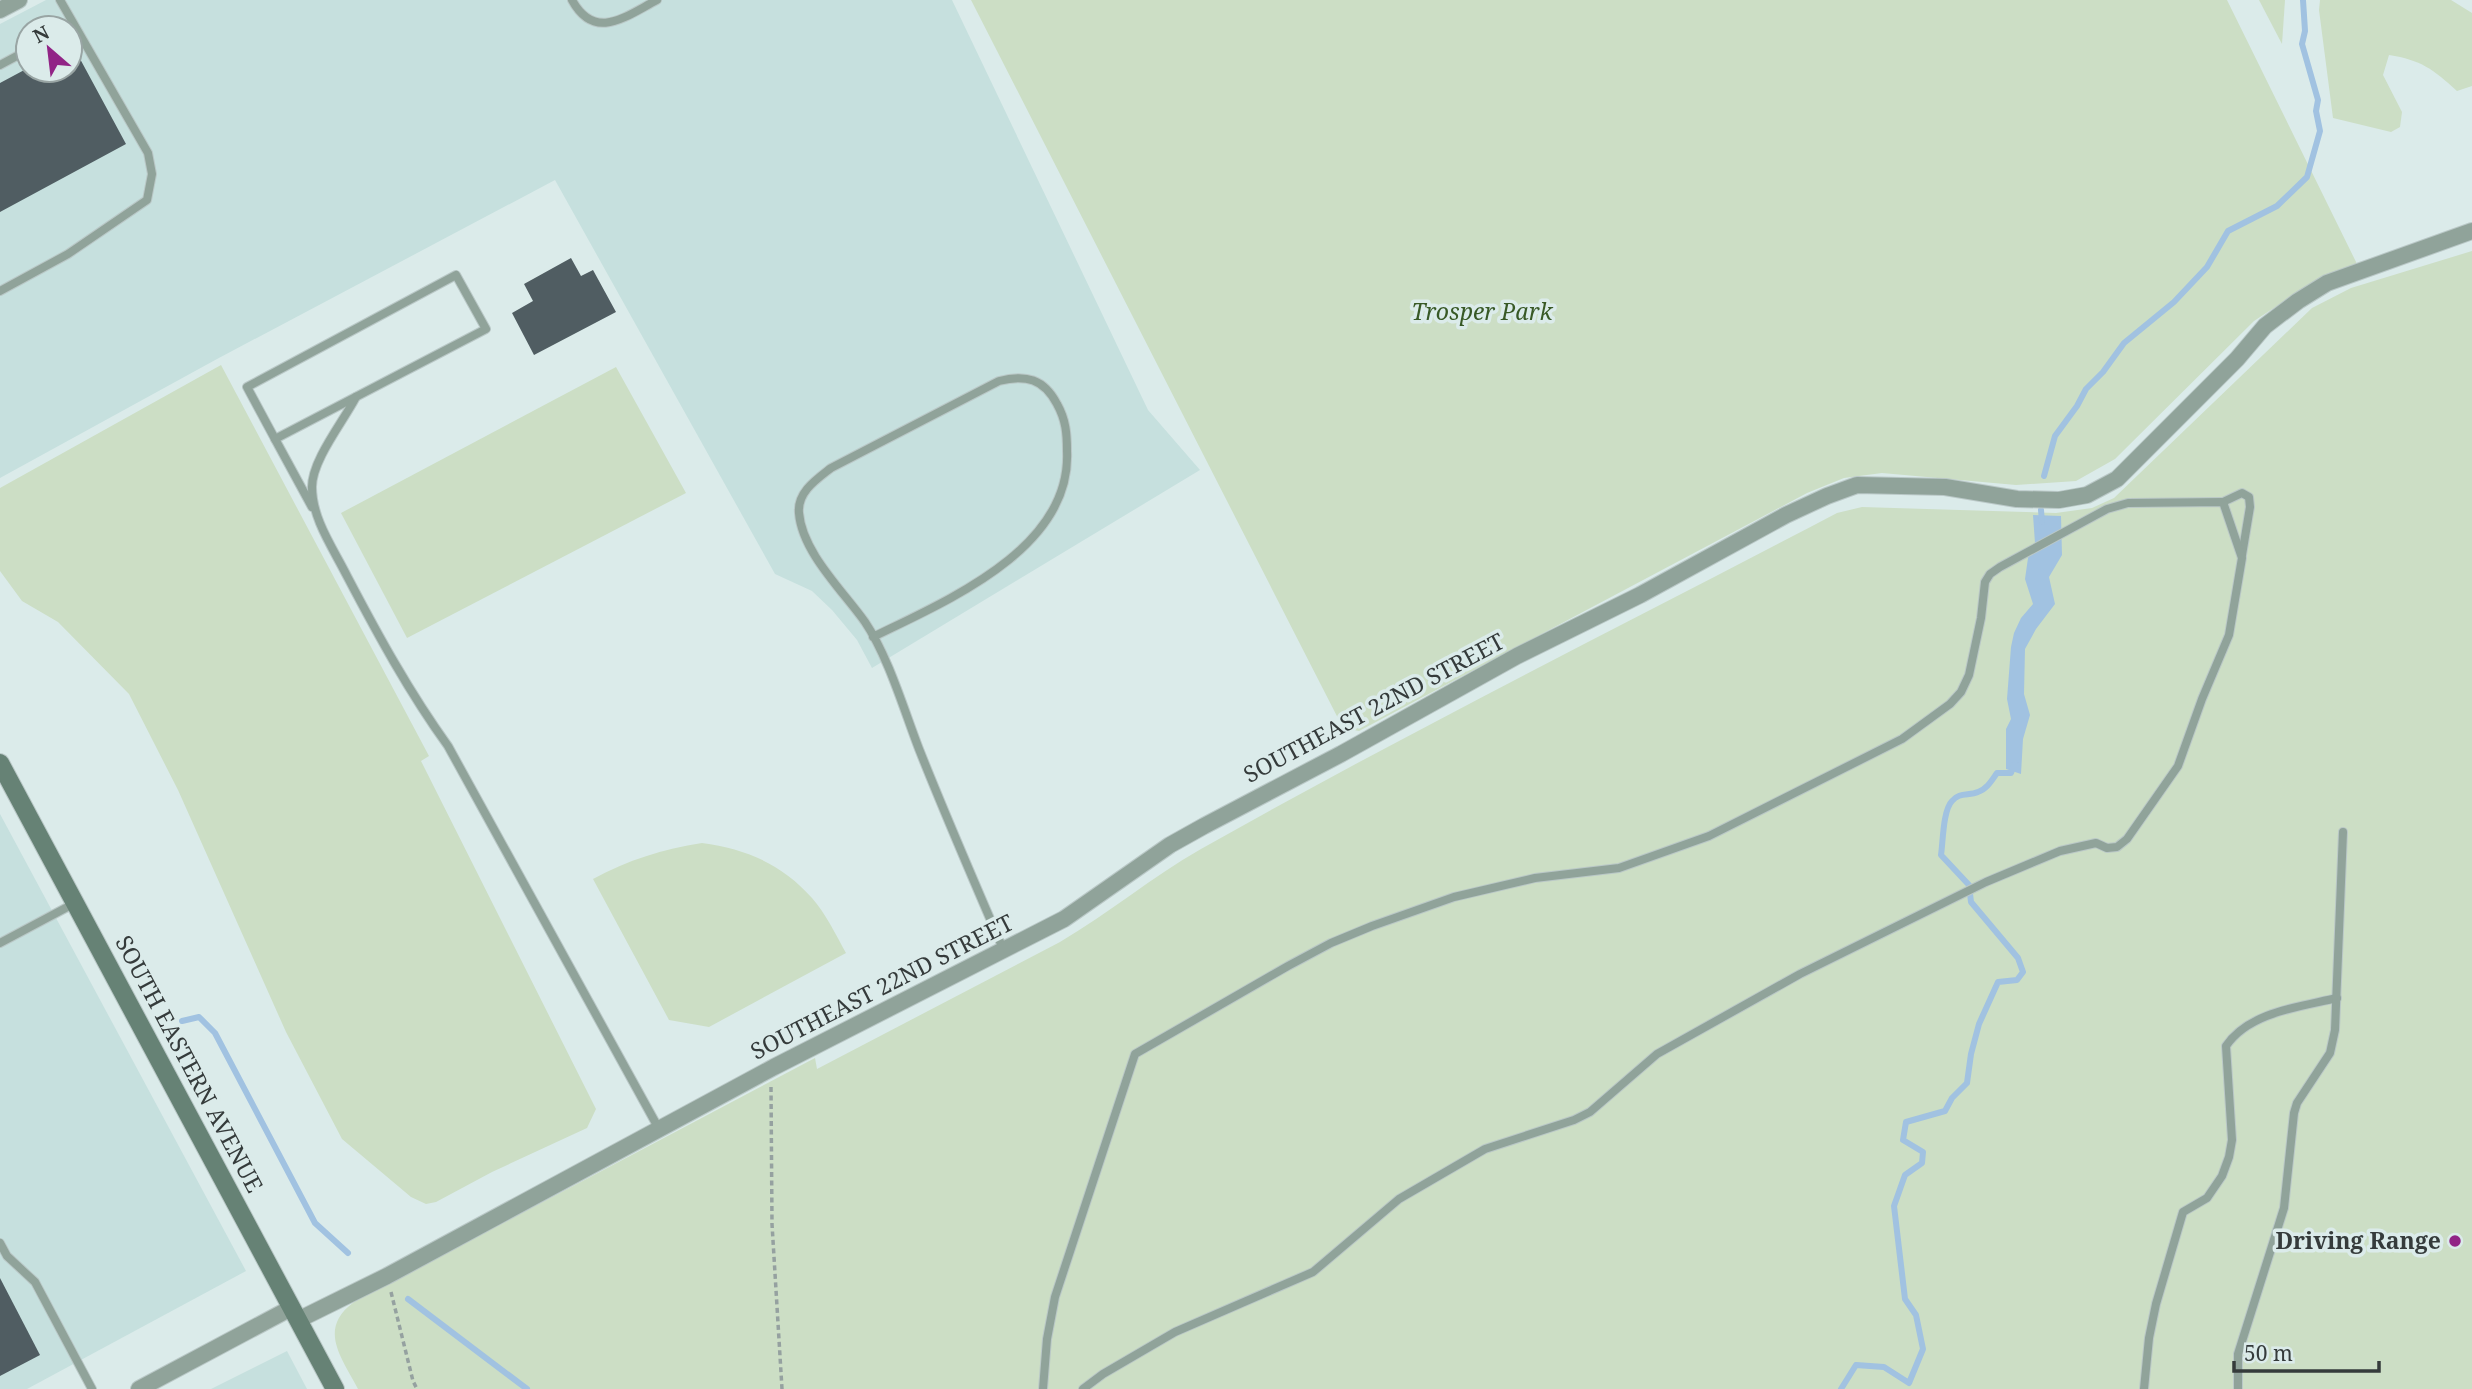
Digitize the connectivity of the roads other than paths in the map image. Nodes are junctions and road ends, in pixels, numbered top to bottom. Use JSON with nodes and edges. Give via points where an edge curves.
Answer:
{"nodes":[{"id":1,"x":19,"y":0,"type":"edge"},
{"id":2,"x":572,"y":0,"type":"edge"},
{"id":3,"x":657,"y":0,"type":"edge"},
{"id":4,"x":0,"y":10,"type":"edge"},
{"id":5,"x":84,"y":47,"type":"edge"},
{"id":6,"x":2472,"y":231,"type":"edge"},
{"id":7,"x":0,"y":291,"type":"edge"},
{"id":8,"x":356,"y":397,"type":"junction"},
{"id":9,"x":275,"y":439,"type":"junction"},
{"id":10,"x":2223,"y":502,"type":"junction"},
{"id":11,"x":315,"y":514,"type":"junction"},
{"id":12,"x":2242,"y":558,"type":"junction"},
{"id":13,"x":873,"y":637,"type":"junction"},
{"id":14,"x":0,"y":763,"type":"edge"},
{"id":15,"x":2343,"y":832,"type":"dead end"},
{"id":16,"x":75,"y":903,"type":"junction"},
{"id":17,"x":0,"y":943,"type":"edge"},
{"id":18,"x":1004,"y":951,"type":"junction"},
{"id":19,"x":2337,"y":998,"type":"junction"},
{"id":20,"x":659,"y":1129,"type":"junction"},
{"id":21,"x":0,"y":1243,"type":"edge"},
{"id":22,"x":294,"y":1314,"type":"junction"},
{"id":23,"x":92,"y":1389,"type":"edge"},
{"id":24,"x":139,"y":1389,"type":"edge"},
{"id":25,"x":335,"y":1389,"type":"edge"},
{"id":26,"x":1043,"y":1389,"type":"edge"},
{"id":27,"x":1083,"y":1389,"type":"edge"},
{"id":28,"x":2144,"y":1389,"type":"edge"},
{"id":29,"x":2238,"y":1389,"type":"edge"}],
"edges":[{"from":1,"to":4,"type":"street"},
{"from":2,"to":3,"type":"lane","via":[[594,23],[613,23]]},
{"from":5,"to":7,"type":"lane","via":[[148,153],[152,174],[147,200],[68,254]]},
{"from":6,"to":18,"type":"street","name":"SOUTHEAST 22ND STREET","via":[[2327,283],[2298,301],[2265,326],[2117,479],[2087,495],[2017,499],[1945,487],[1857,485],[1827,496],[1517,656],[1204,826],[1064,919]]},
{"from":8,"to":9,"type":"lane"},
{"from":8,"to":9,"type":"lane","via":[[486,329],[456,275],[247,387]]},
{"from":8,"to":11,"type":"lane","via":[[315,467]]},
{"from":9,"to":11,"type":"lane"},
{"from":10,"to":12,"type":"lane"},
{"from":10,"to":12,"type":"lane","via":[[2242,494],[2249,497]]},
{"from":10,"to":26,"type":"lane","via":[[2128,503],[2107,509],[1990,574],[1969,675],[1961,692],[1902,739],[1709,836],[1619,868],[1535,878],[1454,897],[1362,930],[1288,966],[1135,1054],[1055,1297]]},
{"from":11,"to":20,"type":"lane","via":[[390,657],[448,746]]},
{"from":12,"to":27,"type":"lane","via":[[2229,635],[2178,766],[2138,826],[2117,847],[2096,843],[2060,851],[1986,882],[1800,974],[1657,1054],[1590,1112],[1485,1149],[1399,1199],[1313,1272],[1175,1332]]},
{"from":13,"to":13,"type":"lane","via":[[963,592],[1019,551],[1046,520],[1058,500],[1068,465],[1064,417],[1041,383],[1013,378],[999,381],[831,468],[808,487],[799,510],[803,532]]},
{"from":13,"to":18,"type":"lane"},
{"from":14,"to":16,"type":"main road","name":"SOUTH EASTERN AVENUE"},
{"from":15,"to":19,"type":"lane"},
{"from":16,"to":17,"type":"lane"},
{"from":16,"to":22,"type":"main road","name":"SOUTH EASTERN AVENUE"},
{"from":18,"to":20,"type":"street","name":"SOUTHEAST 22ND STREET"},
{"from":19,"to":28,"type":"lane","via":[[2253,1021],[2226,1046],[2230,1157],[2207,1198],[2183,1212],[2156,1304]]},
{"from":19,"to":29,"type":"lane","via":[[2330,1053],[2294,1113],[2284,1208],[2238,1354]]},
{"from":20,"to":22,"type":"street","name":"SOUTHEAST 22ND STREET","via":[[387,1276]]},
{"from":21,"to":23,"type":"lane","via":[[35,1282]]},
{"from":22,"to":24,"type":"street","name":"SOUTHEAST 22ND STREET"},
{"from":22,"to":25,"type":"main road","name":"SOUTH EASTERN AVENUE"}]}
